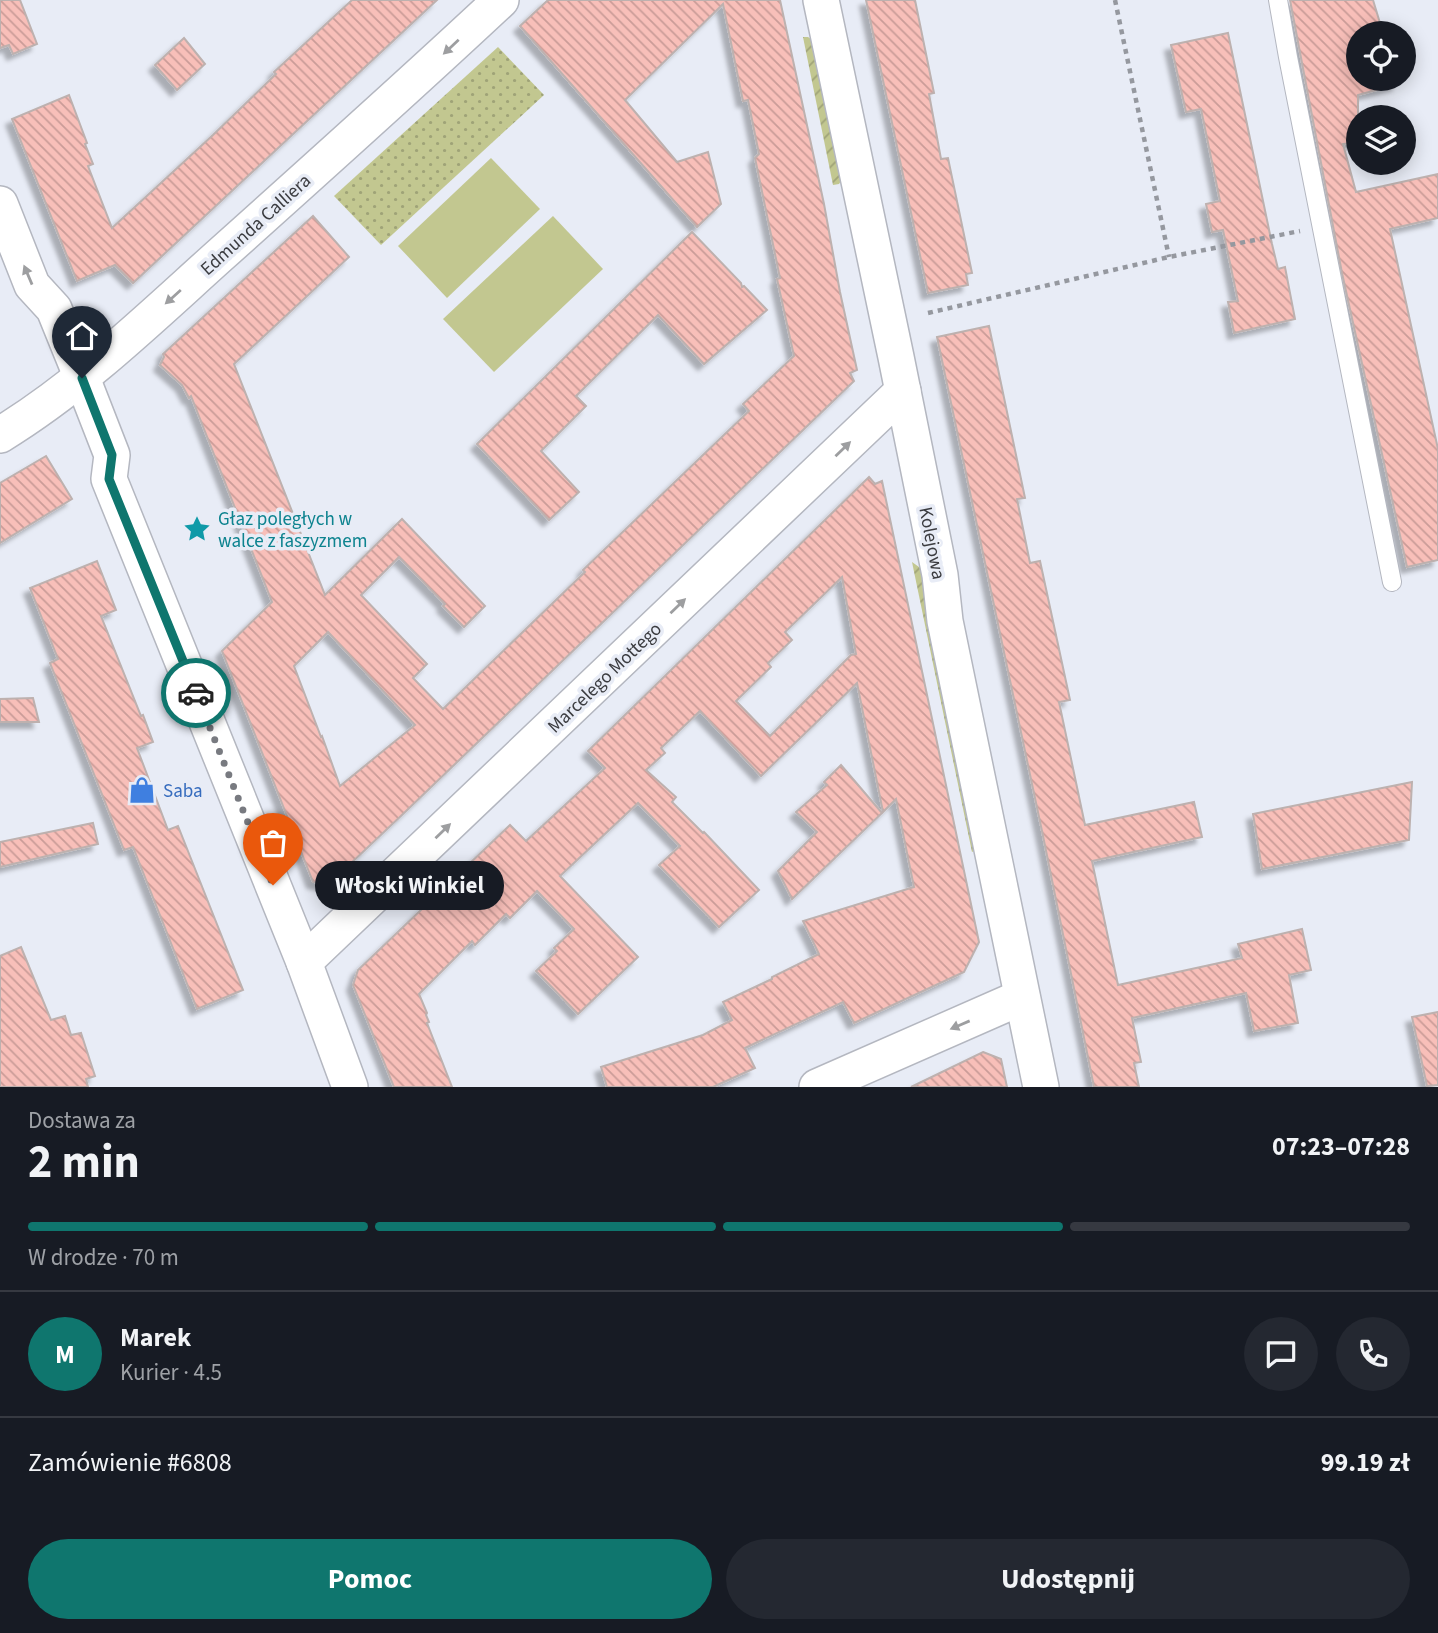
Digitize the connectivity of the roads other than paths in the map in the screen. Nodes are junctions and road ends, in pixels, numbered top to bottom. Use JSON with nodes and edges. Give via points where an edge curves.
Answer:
{"nodes":[{"id":1,"x":501,"y":0,"type":"edge"},
{"id":2,"x":821,"y":0,"type":"edge"},
{"id":3,"x":1278,"y":0,"type":"edge"},
{"id":4,"x":0,"y":204,"type":"edge"},
{"id":5,"x":82,"y":378,"type":"junction"},
{"id":6,"x":904,"y":391,"type":"junction"},
{"id":7,"x":0,"y":435,"type":"edge"},
{"id":8,"x":1392,"y":582,"type":"dead end"},
{"id":9,"x":304,"y":962,"type":"junction"},
{"id":10,"x":1022,"y":998,"type":"junction"},
{"id":11,"x":349,"y":1087,"type":"edge"},
{"id":12,"x":817,"y":1087,"type":"edge"},
{"id":13,"x":1041,"y":1087,"type":"edge"}],
"edges":[{"from":1,"to":5,"type":"street","name":"Edmunda Calliera","one_way":true},
{"from":2,"to":6,"type":"street","name":"Kolejowa"},
{"from":3,"to":8,"type":"lane"},
{"from":5,"to":4,"type":"street","one_way":true,"via":[[54,309],[32,285]]},
{"from":5,"to":7,"type":"street","name":"Edmunda Calliera"},
{"from":5,"to":9,"type":"street","via":[[112,455],[109,479]]},
{"from":9,"to":6,"type":"street","name":"Marcelego Mottego","one_way":true},
{"from":6,"to":10,"type":"street","name":"Kolejowa","via":[[945,621]]},
{"from":9,"to":11,"type":"street"},
{"from":10,"to":12,"type":"street","one_way":true},
{"from":10,"to":13,"type":"street","name":"Kolejowa"}]}
